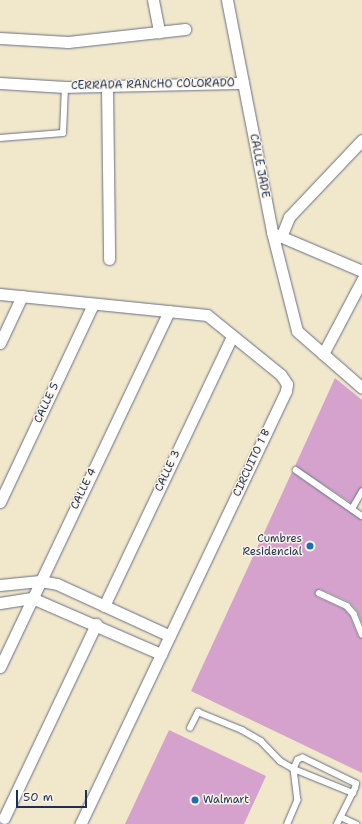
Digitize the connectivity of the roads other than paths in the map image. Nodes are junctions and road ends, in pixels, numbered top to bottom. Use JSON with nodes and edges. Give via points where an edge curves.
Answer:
{"nodes":[{"id":1,"x":153,"y":0,"type":"edge"},
{"id":2,"x":227,"y":0,"type":"edge"},
{"id":3,"x":185,"y":30,"type":"dead end"},
{"id":4,"x":159,"y":32,"type":"junction"},
{"id":5,"x":0,"y":38,"type":"edge"},
{"id":6,"x":0,"y":83,"type":"edge"},
{"id":7,"x":243,"y":83,"type":"junction"},
{"id":8,"x":107,"y":86,"type":"junction"},
{"id":9,"x":65,"y":87,"type":"junction"},
{"id":10,"x":0,"y":138,"type":"edge"},
{"id":11,"x":362,"y":140,"type":"edge"},
{"id":12,"x":276,"y":235,"type":"junction"},
{"id":13,"x":109,"y":259,"type":"dead end"},
{"id":14,"x":362,"y":271,"type":"edge"},
{"id":15,"x":362,"y":280,"type":"edge"},
{"id":16,"x":0,"y":294,"type":"edge"},
{"id":17,"x":22,"y":296,"type":"junction"},
{"id":18,"x":93,"y":304,"type":"junction"},
{"id":19,"x":169,"y":311,"type":"junction"},
{"id":20,"x":232,"y":336,"type":"junction"},
{"id":21,"x":0,"y":343,"type":"edge"},
{"id":22,"x":323,"y":354,"type":"junction"},
{"id":23,"x":362,"y":388,"type":"edge"},
{"id":24,"x":296,"y":470,"type":"dead end"},
{"id":25,"x":362,"y":492,"type":"edge"},
{"id":26,"x":0,"y":502,"type":"edge"},
{"id":27,"x":352,"y":509,"type":"junction"},
{"id":28,"x":362,"y":516,"type":"edge"},
{"id":29,"x":40,"y":581,"type":"junction"},
{"id":30,"x":0,"y":585,"type":"edge"},
{"id":31,"x":319,"y":593,"type":"dead end"},
{"id":32,"x":32,"y":598,"type":"junction"},
{"id":33,"x":0,"y":603,"type":"edge"},
{"id":34,"x":104,"y":606,"type":"junction"},
{"id":35,"x":96,"y":624,"type":"junction"},
{"id":36,"x":362,"y":634,"type":"edge"},
{"id":37,"x":170,"y":636,"type":"junction"},
{"id":38,"x":161,"y":654,"type":"junction"},
{"id":39,"x":0,"y":666,"type":"edge"},
{"id":40,"x":190,"y":728,"type":"dead end"},
{"id":41,"x":294,"y":769,"type":"junction"},
{"id":42,"x":353,"y":793,"type":"junction"},
{"id":43,"x":340,"y":817,"type":"junction"},
{"id":44,"x":4,"y":818,"type":"edge"},
{"id":45,"x":80,"y":824,"type":"edge"},
{"id":46,"x":288,"y":824,"type":"edge"},
{"id":47,"x":337,"y":824,"type":"edge"},
{"id":48,"x":356,"y":824,"type":"edge"}],
"edges":[{"from":1,"to":4,"type":"street"},
{"from":2,"to":7,"type":"street","name":"CALLE JADE"},
{"from":3,"to":4,"type":"street"},
{"from":4,"to":5,"type":"street","via":[[68,42]]},
{"from":6,"to":9,"type":"street"},
{"from":7,"to":8,"type":"street","name":"CERRADA RANCHO COLORADO"},
{"from":7,"to":12,"type":"street","name":"CALLE JADE"},
{"from":8,"to":9,"type":"street","name":"CERRADA RANCHO COLORADO"},
{"from":8,"to":13,"type":"street"},
{"from":9,"to":10,"type":"lane","name":"CERRADA RANCHO COLORADO","via":[[63,133]]},
{"from":11,"to":12,"type":"street","via":[[289,217]]},
{"from":12,"to":14,"type":"street"},
{"from":12,"to":22,"type":"street","name":"CALLE JADE","via":[[297,331]]},
{"from":15,"to":22,"type":"street"},
{"from":16,"to":17,"type":"street","name":"CIRCUITO 1 B"},
{"from":17,"to":18,"type":"street","name":"CIRCUITO 1 B"},
{"from":17,"to":21,"type":"street"},
{"from":18,"to":19,"type":"street","name":"CIRCUITO 1 B"},
{"from":18,"to":26,"type":"street","name":"CALLE 5"},
{"from":19,"to":20,"type":"street","name":"CIRCUITO 1 B","via":[[207,315]]},
{"from":19,"to":29,"type":"street","name":"CALLE 4"},
{"from":20,"to":34,"type":"street","name":"CALLE 3"},
{"from":20,"to":37,"type":"street","name":"CIRCUITO 1 B","via":[[281,375],[287,384],[286,391]]},
{"from":22,"to":23,"type":"street"},
{"from":24,"to":27,"type":"lane"},
{"from":25,"to":27,"type":"lane"},
{"from":27,"to":28,"type":"lane"},
{"from":29,"to":30,"type":"street"},
{"from":29,"to":32,"type":"street","name":"CALLE 4"},
{"from":29,"to":34,"type":"street","via":[[57,584]]},
{"from":31,"to":36,"type":"lane","via":[[347,606],[354,614]]},
{"from":32,"to":33,"type":"street"},
{"from":32,"to":35,"type":"street"},
{"from":32,"to":39,"type":"street","name":"CALLE 4"},
{"from":34,"to":37,"type":"street"},
{"from":35,"to":38,"type":"street"},
{"from":35,"to":44,"type":"street"},
{"from":37,"to":38,"type":"street","name":"CIRCUITO 1 B"},
{"from":38,"to":45,"type":"street","name":"CIRCUITO 1 B"},
{"from":40,"to":41,"type":"lane","via":[[198,712],[242,730],[261,741],[280,761]]},
{"from":41,"to":42,"type":"lane"},
{"from":41,"to":42,"type":"lane","via":[[298,760],[303,758],[352,780],[356,784]]},
{"from":41,"to":46,"type":"lane","via":[[298,800]]},
{"from":42,"to":43,"type":"lane"},
{"from":43,"to":47,"type":"lane"},
{"from":43,"to":48,"type":"lane"}]}
